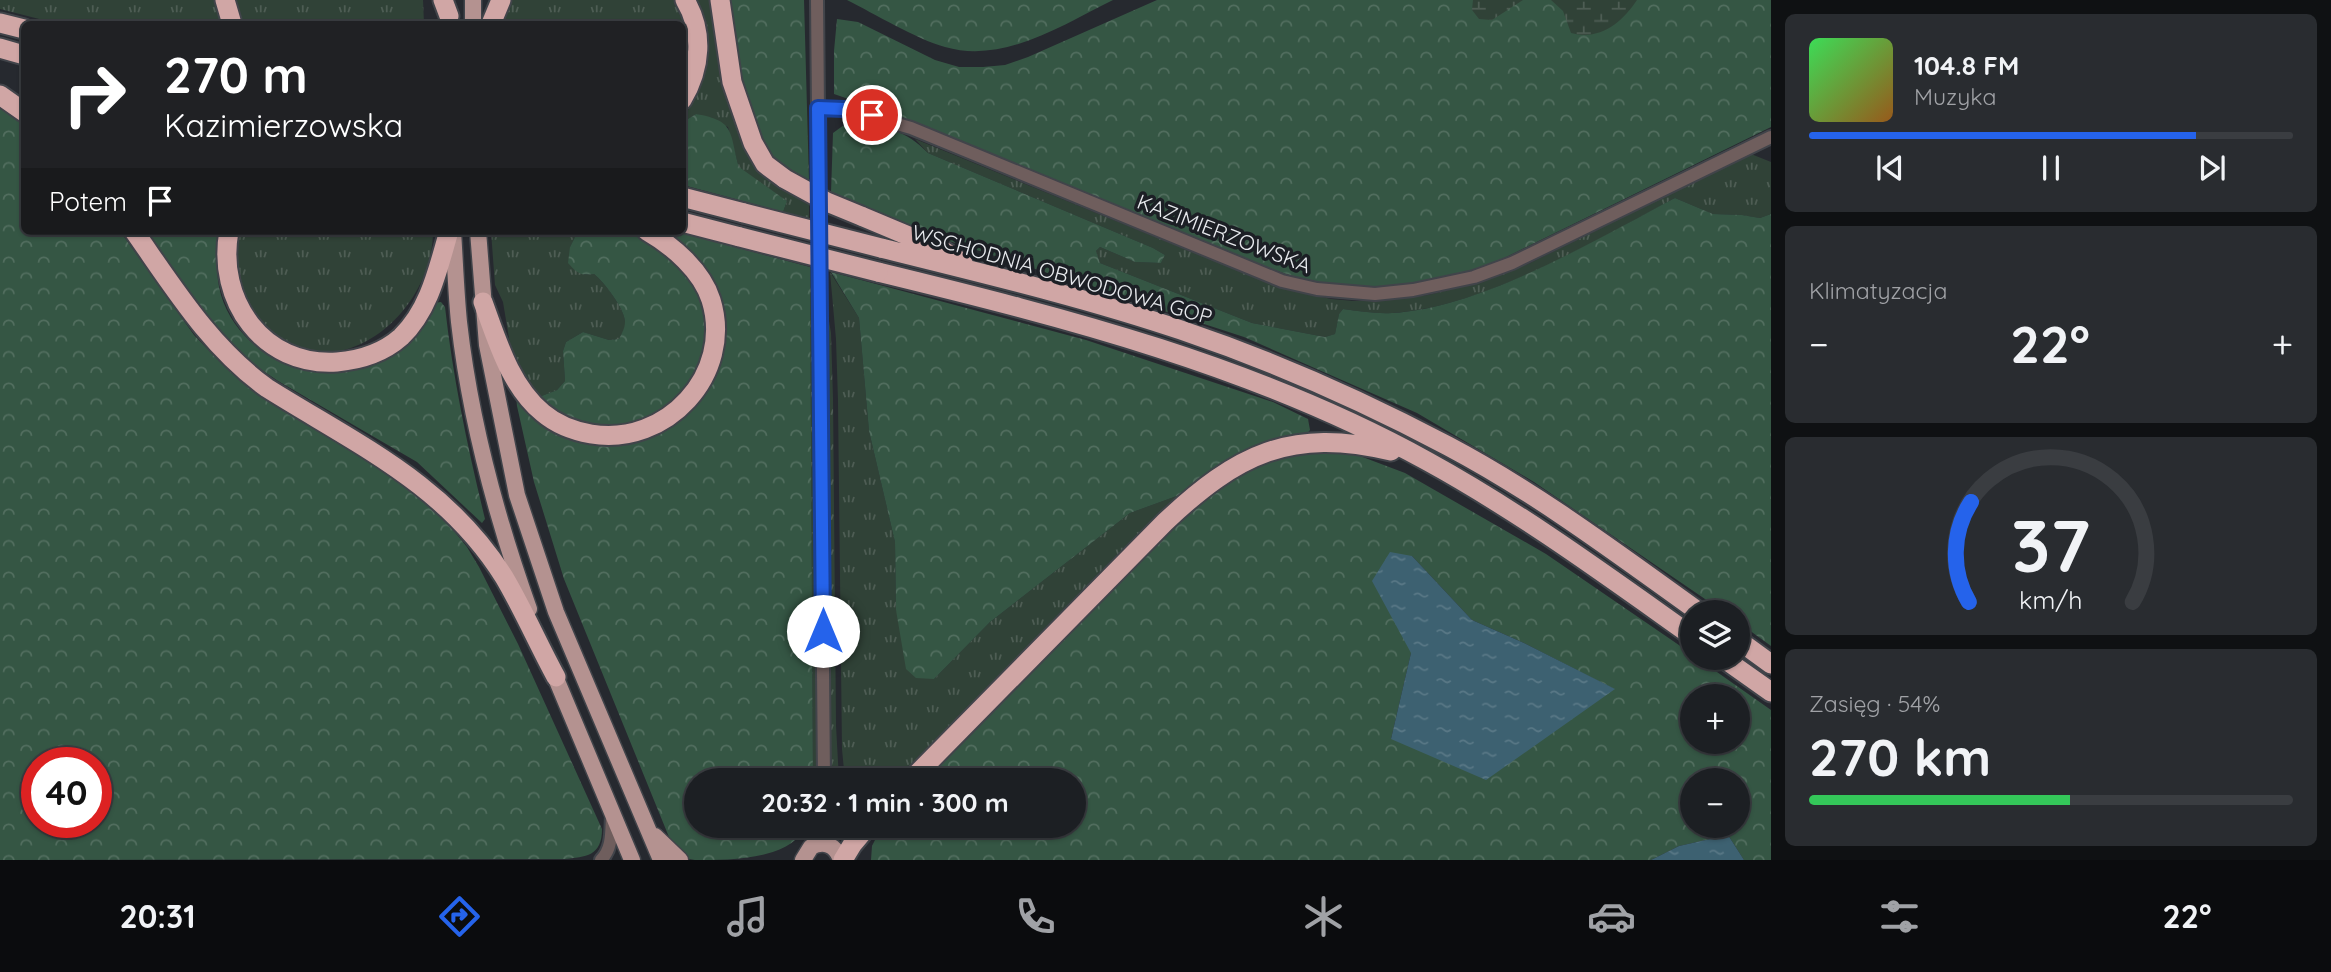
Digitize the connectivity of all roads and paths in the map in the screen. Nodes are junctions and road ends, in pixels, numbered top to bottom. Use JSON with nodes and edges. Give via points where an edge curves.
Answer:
{"nodes":[{"id":1,"x":225,"y":0,"type":"edge"},
{"id":2,"x":473,"y":0,"type":"edge"},
{"id":3,"x":501,"y":0,"type":"edge"},
{"id":4,"x":684,"y":0,"type":"edge"},
{"id":5,"x":720,"y":0,"type":"edge"},
{"id":6,"x":817,"y":0,"type":"edge"},
{"id":7,"x":231,"y":21,"type":"edge"},
{"id":8,"x":473,"y":21,"type":"edge"},
{"id":9,"x":492,"y":21,"type":"edge"},
{"id":10,"x":0,"y":23,"type":"edge"},
{"id":11,"x":21,"y":28,"type":"edge"},
{"id":12,"x":0,"y":48,"type":"edge"},
{"id":13,"x":21,"y":54,"type":"edge"},
{"id":14,"x":686,"y":92,"type":"edge"},
{"id":15,"x":0,"y":95,"type":"edge"},
{"id":16,"x":818,"y":108,"type":"junction"},
{"id":17,"x":21,"y":110,"type":"edge"},
{"id":18,"x":1771,"y":137,"type":"edge"},
{"id":19,"x":686,"y":198,"type":"edge"},
{"id":20,"x":686,"y":223,"type":"edge"},
{"id":21,"x":137,"y":235,"type":"edge"},
{"id":22,"x":229,"y":235,"type":"edge"},
{"id":23,"x":450,"y":235,"type":"edge"},
{"id":24,"x":451,"y":235,"type":"edge"},
{"id":25,"x":478,"y":235,"type":"edge"},
{"id":26,"x":652,"y":235,"type":"edge"},
{"id":27,"x":978,"y":273,"type":"junction"},
{"id":28,"x":483,"y":302,"type":"junction"},
{"id":29,"x":1426,"y":460,"type":"junction"},
{"id":30,"x":1682,"y":600,"type":"edge"},
{"id":31,"x":1680,"y":628,"type":"edge"},
{"id":32,"x":1750,"y":649,"type":"edge"},
{"id":33,"x":1771,"y":664,"type":"edge"},
{"id":34,"x":1740,"y":670,"type":"edge"},
{"id":35,"x":555,"y":677,"type":"junction"},
{"id":36,"x":1771,"y":692,"type":"edge"},
{"id":37,"x":824,"y":768,"type":"edge"},
{"id":38,"x":923,"y":768,"type":"edge"},
{"id":39,"x":612,"y":811,"type":"junction"},
{"id":40,"x":648,"y":830,"type":"junction"},
{"id":41,"x":822,"y":838,"type":"edge"},
{"id":42,"x":858,"y":838,"type":"edge"},
{"id":43,"x":822,"y":844,"type":"junction"},
{"id":44,"x":601,"y":860,"type":"edge"},
{"id":45,"x":632,"y":860,"type":"edge"},
{"id":46,"x":661,"y":860,"type":"edge"},
{"id":47,"x":680,"y":860,"type":"edge"},
{"id":48,"x":803,"y":860,"type":"edge"},
{"id":49,"x":842,"y":860,"type":"edge"}],
"edges":[{"from":1,"to":7,"type":"highway"},
{"from":2,"to":8,"type":"main road"},
{"from":3,"to":9,"type":"highway"},
{"from":4,"to":14,"type":"highway","via":[[696,27],[698,49]]},
{"from":5,"to":27,"type":"highway","bridge":true,"via":[[732,82],[759,156],[785,179],[827,202],[942,250]]},
{"from":6,"to":16,"type":"street"},
{"from":10,"to":11,"type":"highway"},
{"from":12,"to":13,"type":"highway"},
{"from":15,"to":17,"type":"highway"},
{"from":16,"to":18,"type":"street","name":"KAZIMIERZOWSKA","via":[[849,110],[911,128],[1282,281],[1360,293],[1413,290],[1493,271]]},
{"from":16,"to":37,"type":"street"},
{"from":19,"to":27,"type":"highway","name":"WSCHODNIA OBWODOWA GOP","bridge":true},
{"from":20,"to":29,"type":"highway","name":"WSCHODNIA OBWODOWA GOP","bridge":true,"via":[[1171,350],[1312,405]]},
{"from":21,"to":35,"type":"highway","via":[[196,320],[247,374],[403,471],[452,514],[503,577]]},
{"from":22,"to":23,"type":"highway","via":[[229,280],[239,307],[257,333],[301,359],[327,363],[373,354],[399,339],[427,300]]},
{"from":24,"to":35,"type":"main road","via":[[459,321],[484,461],[509,550]]},
{"from":25,"to":28,"type":"main road"},
{"from":26,"to":28,"type":"highway","via":[[696,272],[714,314],[706,373],[683,404],[651,428],[598,435],[579,432],[542,413],[503,358]]},
{"from":27,"to":30,"type":"highway","name":"WSCHODNIA OBWODOWA GOP","via":[[1184,331],[1313,381],[1485,468],[1569,519]]},
{"from":28,"to":40,"type":"main road","via":[[491,374],[517,495],[556,612]]},
{"from":29,"to":31,"type":"highway","name":"WSCHODNIA OBWODOWA GOP","via":[[1511,510]]},
{"from":29,"to":38,"type":"highway","via":[[1354,443],[1319,442],[1259,455],[1214,479],[1165,522]]},
{"from":32,"to":33,"type":"highway"},
{"from":34,"to":36,"type":"highway"},
{"from":35,"to":39,"type":"main road"},
{"from":39,"to":44,"type":"street","via":[[611,841]]},
{"from":39,"to":45,"type":"main road"},
{"from":40,"to":46,"type":"main road"},
{"from":40,"to":47,"type":"main road"},
{"from":41,"to":43,"type":"street"},
{"from":42,"to":49,"type":"highway"},
{"from":43,"to":48,"type":"main road","via":[[811,847]]},
{"from":43,"to":49,"type":"main road","via":[[835,849]]}]}
